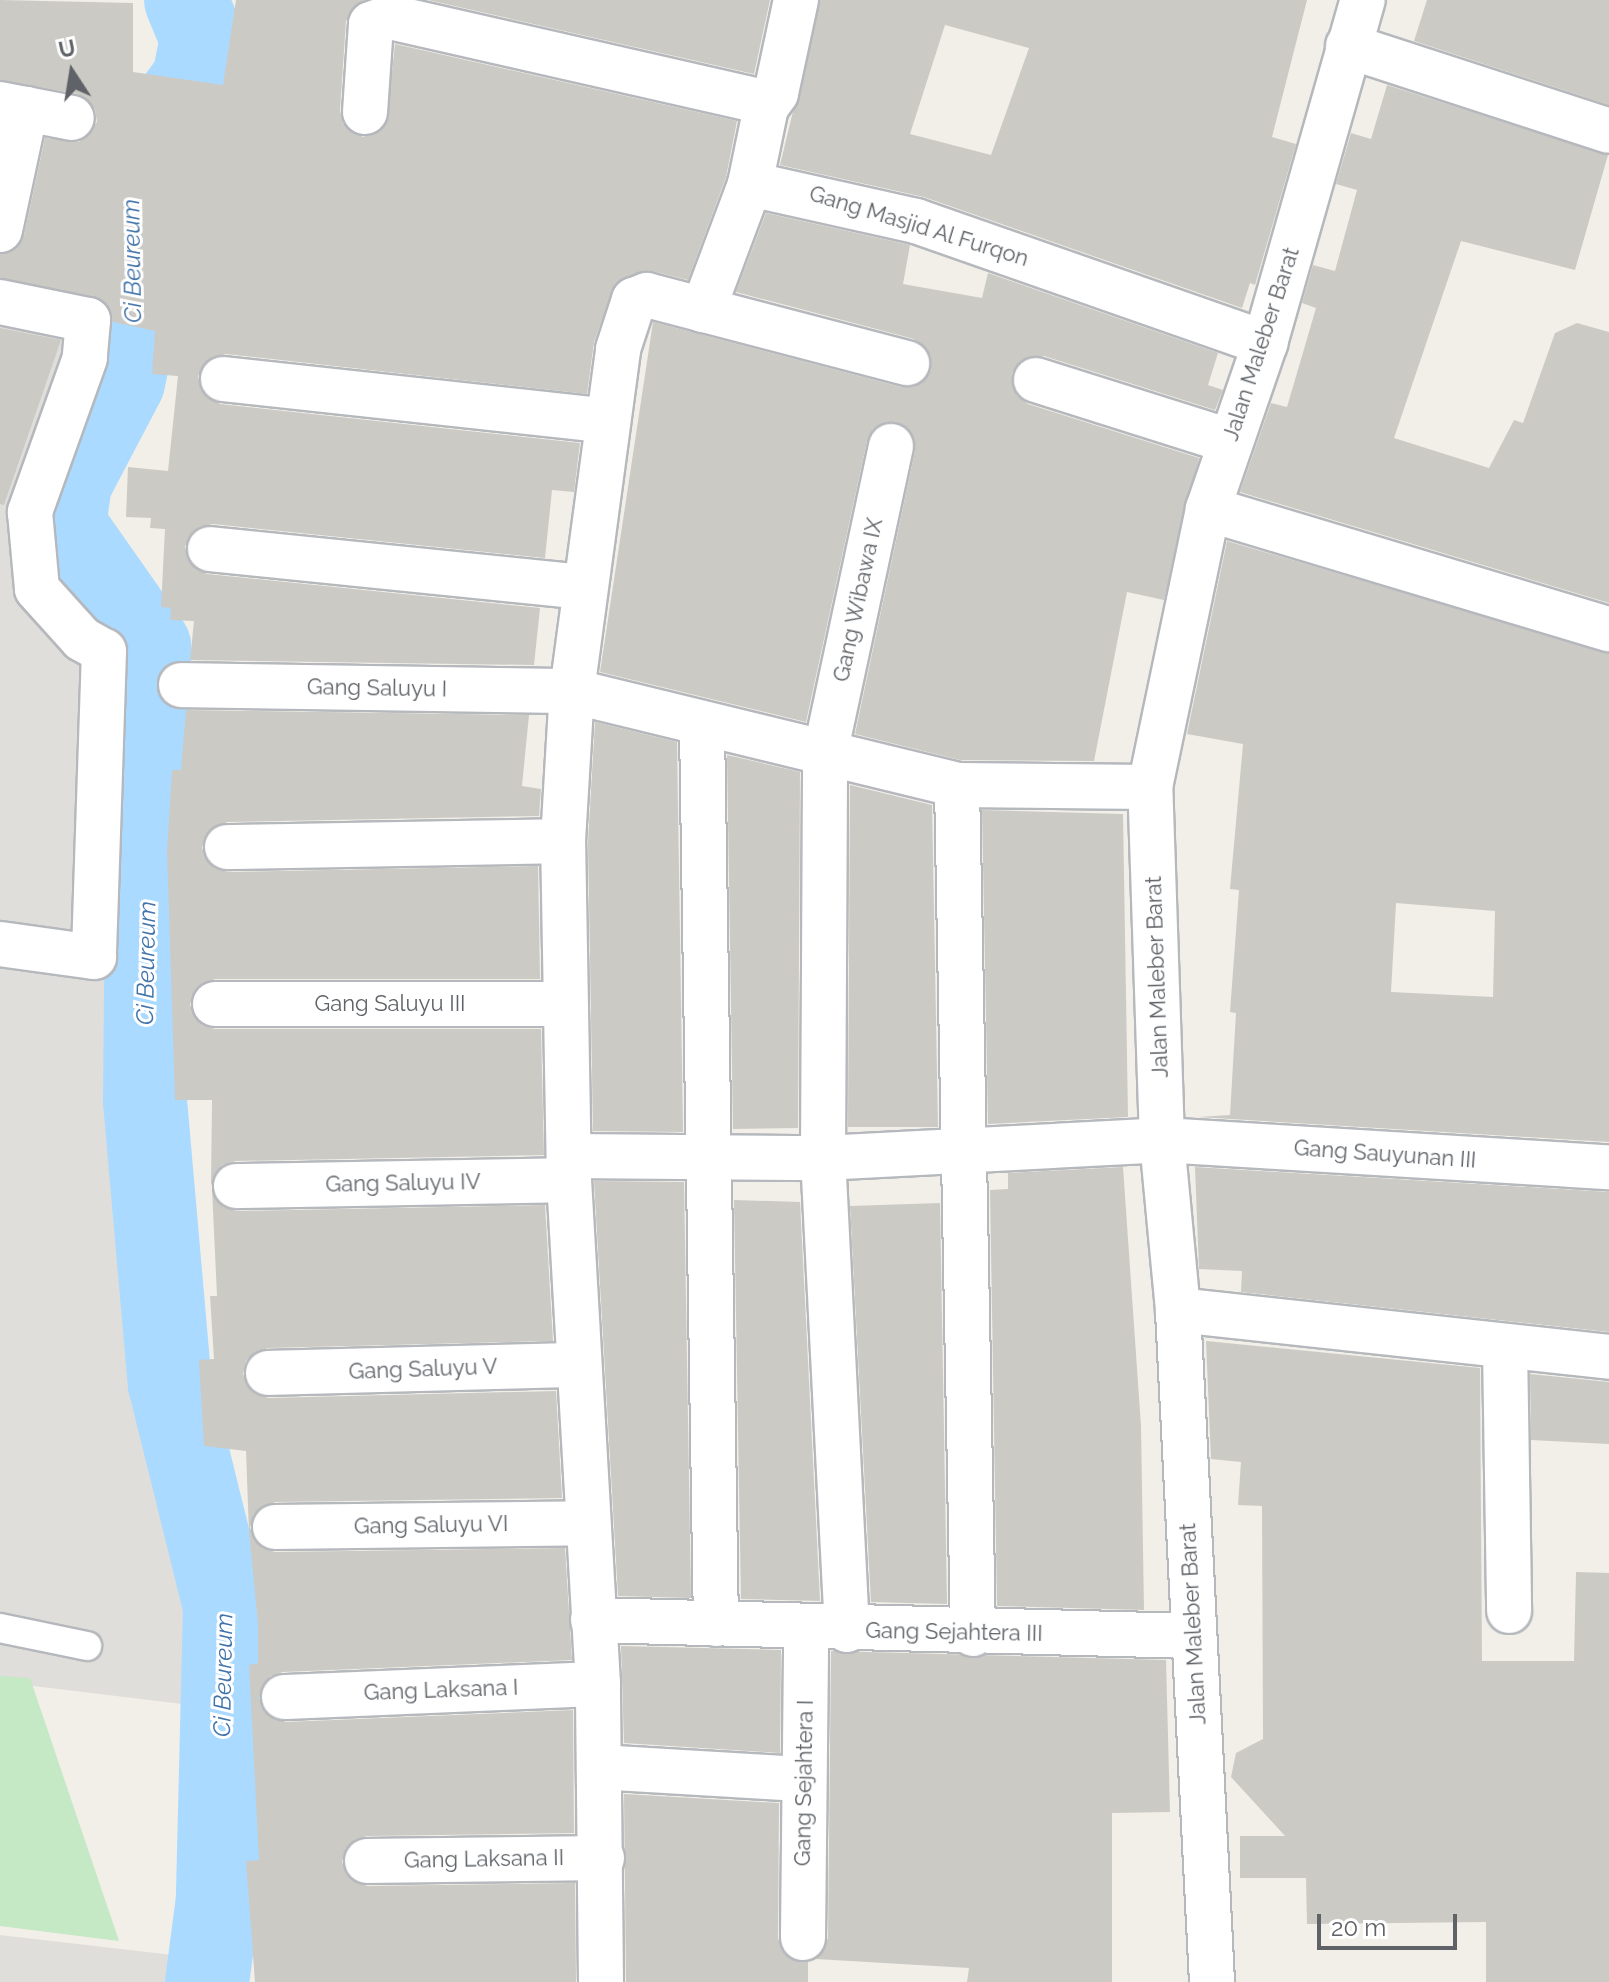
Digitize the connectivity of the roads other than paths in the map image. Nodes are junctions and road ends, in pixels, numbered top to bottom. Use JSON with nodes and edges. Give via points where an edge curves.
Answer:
{"nodes":[{"id":1,"x":796,"y":0,"type":"edge"},
{"id":2,"x":1362,"y":0,"type":"edge"},
{"id":3,"x":1348,"y":46,"type":"junction"},
{"id":4,"x":13,"y":107,"type":"edge"},
{"id":5,"x":766,"y":107,"type":"junction"},
{"id":6,"x":365,"y":112,"type":"dead end"},
{"id":7,"x":72,"y":118,"type":"dead end"},
{"id":8,"x":1609,"y":131,"type":"edge"},
{"id":9,"x":750,"y":184,"type":"junction"},
{"id":10,"x":0,"y":230,"type":"edge"},
{"id":11,"x":0,"y":302,"type":"edge"},
{"id":12,"x":703,"y":310,"type":"junction"},
{"id":13,"x":1265,"y":343,"type":"junction"},
{"id":14,"x":907,"y":363,"type":"dead end"},
{"id":15,"x":223,"y":379,"type":"dead end"},
{"id":16,"x":1036,"y":380,"type":"dead end"},
{"id":17,"x":608,"y":421,"type":"junction"},
{"id":18,"x":1230,"y":441,"type":"junction"},
{"id":19,"x":891,"y":446,"type":"dead end"},
{"id":20,"x":1208,"y":509,"type":"junction"},
{"id":21,"x":210,"y":549,"type":"dead end"},
{"id":22,"x":585,"y":587,"type":"junction"},
{"id":23,"x":1609,"y":629,"type":"edge"},
{"id":24,"x":181,"y":685,"type":"dead end"},
{"id":25,"x":572,"y":691,"type":"junction"},
{"id":26,"x":702,"y":726,"type":"junction"},
{"id":27,"x":825,"y":754,"type":"junction"},
{"id":28,"x":957,"y":785,"type":"junction"},
{"id":29,"x":1150,"y":787,"type":"junction"},
{"id":30,"x":563,"y":841,"type":"junction"},
{"id":31,"x":227,"y":847,"type":"dead end"},
{"id":32,"x":0,"y":944,"type":"edge"},
{"id":33,"x":215,"y":1004,"type":"dead end"},
{"id":34,"x":565,"y":1004,"type":"junction"},
{"id":35,"x":1162,"y":1140,"type":"junction"},
{"id":36,"x":965,"y":1152,"type":"junction"},
{"id":37,"x":823,"y":1158,"type":"junction"},
{"id":38,"x":712,"y":1160,"type":"junction"},
{"id":39,"x":1609,"y":1167,"type":"edge"},
{"id":40,"x":569,"y":1168,"type":"junction"},
{"id":41,"x":236,"y":1186,"type":"dead end"},
{"id":42,"x":1178,"y":1310,"type":"junction"},
{"id":43,"x":1505,"y":1346,"type":"junction"},
{"id":44,"x":1609,"y":1357,"type":"edge"},
{"id":45,"x":578,"y":1365,"type":"junction"},
{"id":46,"x":268,"y":1373,"type":"dead end"},
{"id":47,"x":587,"y":1523,"type":"junction"},
{"id":48,"x":275,"y":1527,"type":"dead end"},
{"id":49,"x":1509,"y":1611,"type":"dead end"},
{"id":50,"x":593,"y":1620,"type":"junction"},
{"id":51,"x":716,"y":1624,"type":"junction"},
{"id":52,"x":0,"y":1628,"type":"edge"},
{"id":53,"x":826,"y":1629,"type":"junction"},
{"id":54,"x":973,"y":1634,"type":"junction"},
{"id":55,"x":1193,"y":1636,"type":"junction"},
{"id":56,"x":87,"y":1646,"type":"dead end"},
{"id":57,"x":598,"y":1684,"type":"junction"},
{"id":58,"x":284,"y":1697,"type":"dead end"},
{"id":59,"x":599,"y":1767,"type":"junction"},
{"id":60,"x":804,"y":1779,"type":"junction"},
{"id":61,"x":602,"y":1858,"type":"junction"},
{"id":62,"x":367,"y":1861,"type":"dead end"},
{"id":63,"x":803,"y":1938,"type":"dead end"},
{"id":64,"x":601,"y":1982,"type":"edge"},
{"id":65,"x":1212,"y":1982,"type":"edge"}],
"edges":[{"from":1,"to":5,"type":"street","via":[[776,93]]},
{"from":2,"to":3,"type":"street","name":"Jalan Maleber Barat"},
{"from":3,"to":8,"type":"street"},
{"from":3,"to":13,"type":"street","name":"Jalan Maleber Barat"},
{"from":4,"to":7,"type":"street"},
{"from":4,"to":10,"type":"street"},
{"from":5,"to":6,"type":"street","via":[[390,17],[371,24]]},
{"from":5,"to":9,"type":"street"},
{"from":9,"to":12,"type":"street"},
{"from":9,"to":13,"type":"street","name":"Gang Masjid Al Furqon","via":[[916,221]]},
{"from":11,"to":32,"type":"street","via":[[88,320],[85,358],[30,512],[37,589],[82,639],[104,651],[94,957]]},
{"from":12,"to":14,"type":"street"},
{"from":12,"to":17,"type":"street","via":[[655,296],[634,300]]},
{"from":13,"to":18,"type":"street","name":"Jalan Maleber Barat"},
{"from":15,"to":17,"type":"street"},
{"from":16,"to":18,"type":"street"},
{"from":17,"to":22,"type":"street"},
{"from":18,"to":20,"type":"street","name":"Jalan Maleber Barat"},
{"from":19,"to":27,"type":"street","name":"Gang Wibawa IX"},
{"from":20,"to":23,"type":"street"},
{"from":20,"to":29,"type":"street","name":"Jalan Maleber Barat"},
{"from":21,"to":22,"type":"street"},
{"from":22,"to":25,"type":"street"},
{"from":24,"to":25,"type":"street","name":"Gang Saluyu I"},
{"from":25,"to":26,"type":"street","name":"Gang Saluyu I"},
{"from":25,"to":30,"type":"street"},
{"from":26,"to":27,"type":"street","name":"Gang Saluyu I"},
{"from":26,"to":38,"type":"street"},
{"from":27,"to":28,"type":"street","name":"Gang Saluyu I"},
{"from":27,"to":37,"type":"street","name":"Gang Wibawa IX"},
{"from":28,"to":29,"type":"street","name":"Gang Saluyu I"},
{"from":28,"to":36,"type":"street"},
{"from":29,"to":35,"type":"street","name":"Jalan Maleber Barat"},
{"from":30,"to":31,"type":"street"},
{"from":30,"to":34,"type":"street"},
{"from":33,"to":34,"type":"street","name":"Gang Saluyu III"},
{"from":34,"to":40,"type":"street"},
{"from":35,"to":36,"type":"street","name":"Gang Sauyunan III"},
{"from":35,"to":39,"type":"street","name":"Gang Sauyunan III"},
{"from":35,"to":42,"type":"street","name":"Jalan Maleber Barat"},
{"from":36,"to":37,"type":"street","name":"Gang Sauyunan III"},
{"from":36,"to":54,"type":"street"},
{"from":37,"to":38,"type":"street","name":"Gang Saluyu IV"},
{"from":37,"to":53,"type":"street","name":"Gang Sejahtera I"},
{"from":38,"to":40,"type":"street","name":"Gang Saluyu IV"},
{"from":38,"to":51,"type":"street"},
{"from":40,"to":41,"type":"street","name":"Gang Saluyu IV"},
{"from":40,"to":45,"type":"street"},
{"from":42,"to":43,"type":"street"},
{"from":42,"to":55,"type":"street","name":"Jalan Maleber Barat"},
{"from":43,"to":44,"type":"street"},
{"from":43,"to":49,"type":"street"},
{"from":45,"to":46,"type":"street","name":"Gang Saluyu V"},
{"from":45,"to":47,"type":"street"},
{"from":47,"to":48,"type":"street","name":"Gang Saluyu VI"},
{"from":47,"to":50,"type":"street"},
{"from":50,"to":51,"type":"street","name":"Gang Sejahtera III"},
{"from":50,"to":57,"type":"street"},
{"from":51,"to":53,"type":"street","name":"Gang Sejahtera III"},
{"from":52,"to":56,"type":"lane"},
{"from":53,"to":54,"type":"street","name":"Gang Sejahtera III"},
{"from":53,"to":60,"type":"street","name":"Gang Sejahtera I"},
{"from":54,"to":55,"type":"street","name":"Gang Sejahtera III"},
{"from":55,"to":65,"type":"street","name":"Jalan Maleber Barat"},
{"from":57,"to":58,"type":"street","name":"Gang Laksana I"},
{"from":57,"to":59,"type":"street"},
{"from":59,"to":60,"type":"street"},
{"from":59,"to":61,"type":"street"},
{"from":60,"to":63,"type":"street","name":"Gang Sejahtera I"},
{"from":61,"to":62,"type":"street","name":"Gang Laksana II"},
{"from":61,"to":64,"type":"street"}]}
